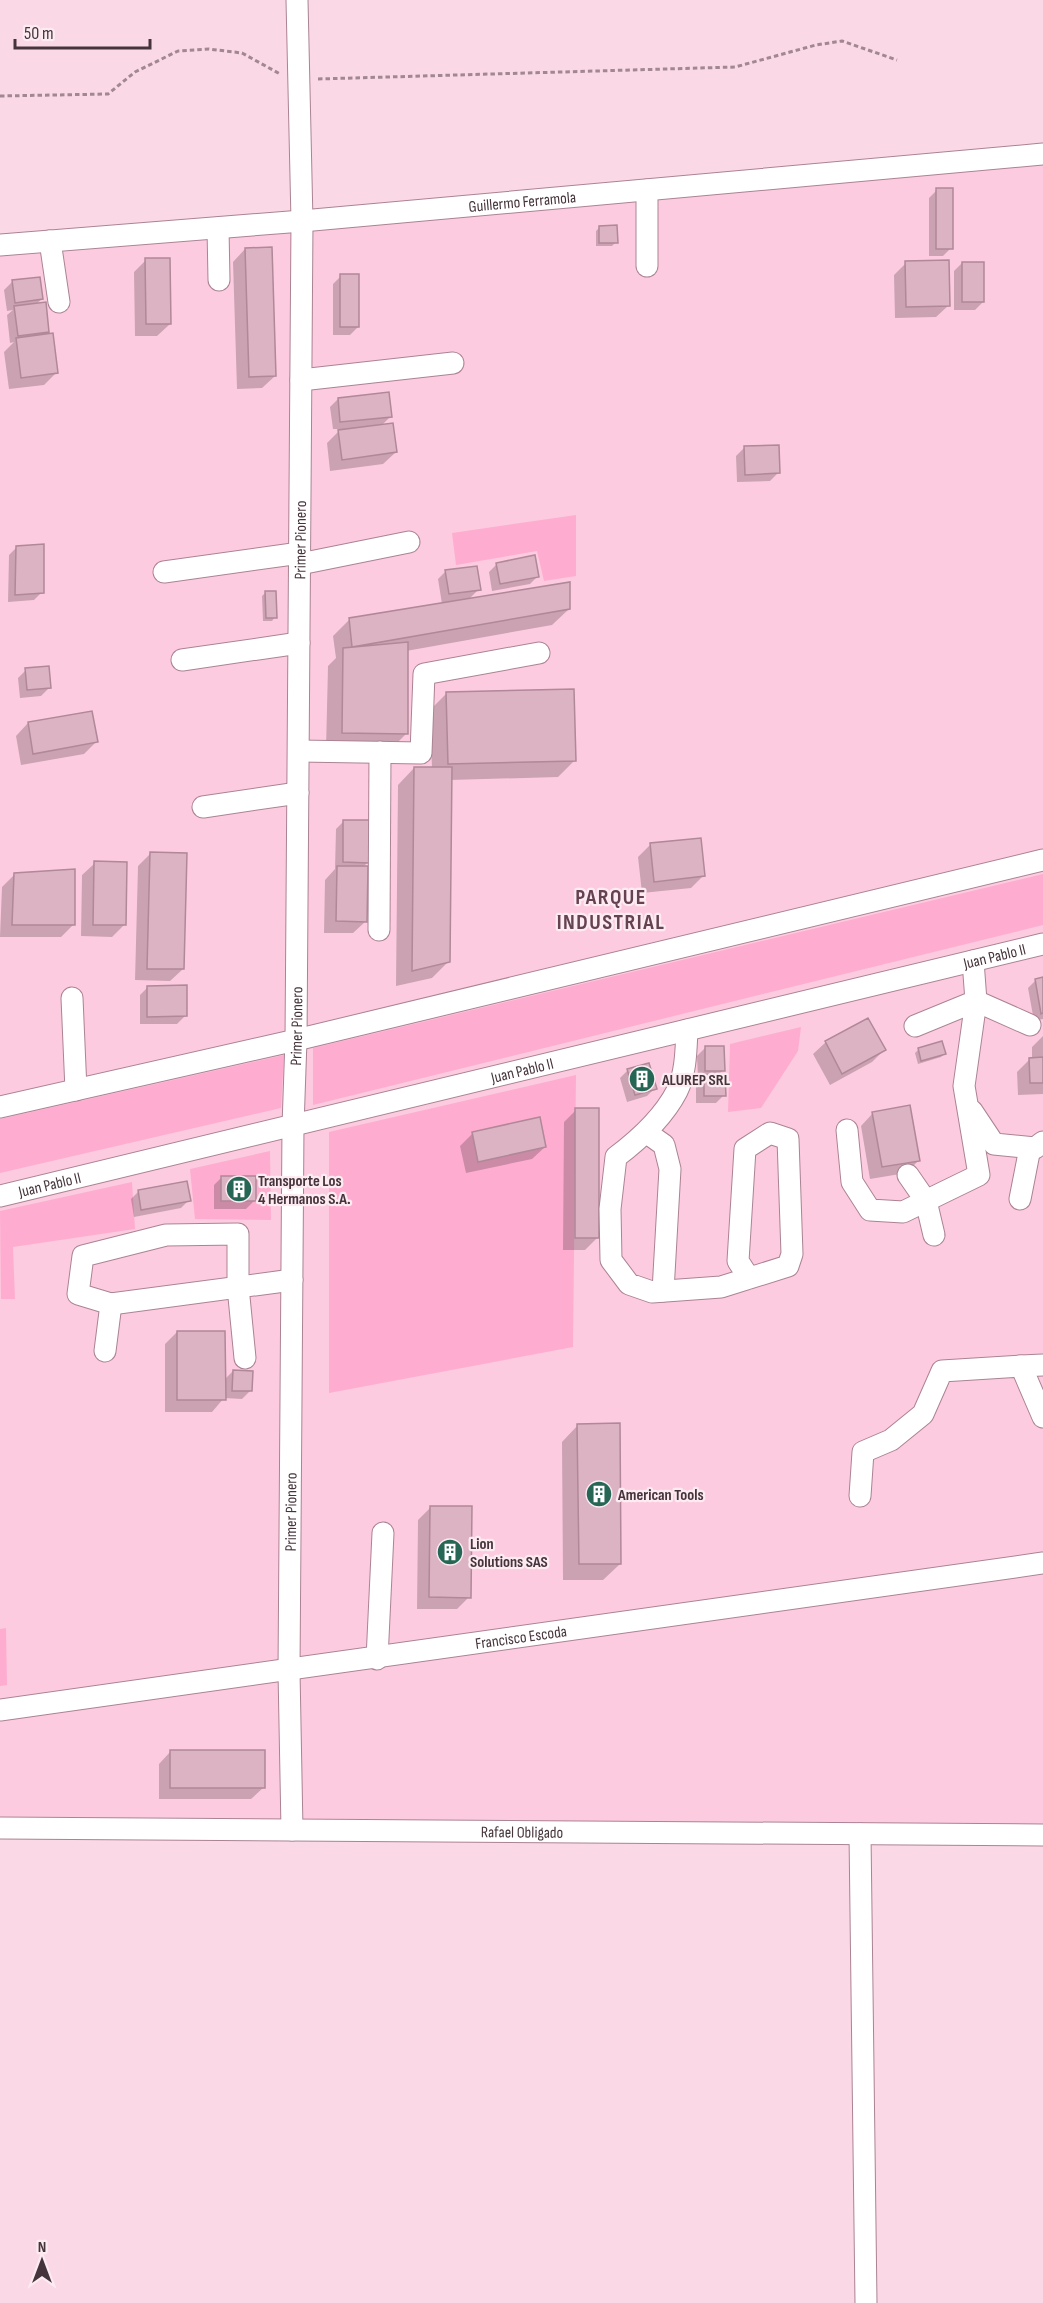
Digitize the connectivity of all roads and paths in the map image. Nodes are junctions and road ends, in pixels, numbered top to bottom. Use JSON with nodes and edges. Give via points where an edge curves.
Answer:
{"nodes":[{"id":1,"x":297,"y":0,"type":"edge"},
{"id":2,"x":897,"y":60,"type":"dead end"},
{"id":3,"x":299,"y":80,"type":"junction"},
{"id":4,"x":0,"y":96,"type":"edge"},
{"id":5,"x":1043,"y":154,"type":"edge"},
{"id":6,"x":646,"y":190,"type":"junction"},
{"id":7,"x":302,"y":221,"type":"junction"},
{"id":8,"x":218,"y":228,"type":"junction"},
{"id":9,"x":50,"y":241,"type":"junction"},
{"id":10,"x":0,"y":244,"type":"edge"},
{"id":11,"x":647,"y":266,"type":"dead end"},
{"id":12,"x":219,"y":280,"type":"dead end"},
{"id":13,"x":59,"y":302,"type":"dead end"},
{"id":14,"x":453,"y":363,"type":"dead end"},
{"id":15,"x":301,"y":380,"type":"junction"},
{"id":16,"x":409,"y":542,"type":"dead end"},
{"id":17,"x":300,"y":559,"type":"junction"},
{"id":18,"x":164,"y":572,"type":"dead end"},
{"id":19,"x":299,"y":644,"type":"junction"},
{"id":20,"x":539,"y":653,"type":"dead end"},
{"id":21,"x":182,"y":660,"type":"dead end"},
{"id":22,"x":299,"y":751,"type":"junction"},
{"id":23,"x":380,"y":752,"type":"junction"},
{"id":24,"x":298,"y":793,"type":"junction"},
{"id":25,"x":203,"y":807,"type":"dead end"},
{"id":26,"x":1043,"y":860,"type":"edge"},
{"id":27,"x":379,"y":930,"type":"dead end"},
{"id":28,"x":1043,"y":944,"type":"edge"},
{"id":29,"x":973,"y":961,"type":"junction"},
{"id":30,"x":72,"y":998,"type":"dead end"},
{"id":31,"x":976,"y":1001,"type":"junction"},
{"id":32,"x":1030,"y":1025,"type":"dead end"},
{"id":33,"x":915,"y":1026,"type":"dead end"},
{"id":34,"x":687,"y":1030,"type":"junction"},
{"id":35,"x":296,"y":1040,"type":"junction"},
{"id":36,"x":76,"y":1090,"type":"junction"},
{"id":37,"x":967,"y":1103,"type":"junction"},
{"id":38,"x":0,"y":1107,"type":"edge"},
{"id":39,"x":293,"y":1126,"type":"junction"},
{"id":40,"x":847,"y":1130,"type":"dead end"},
{"id":41,"x":647,"y":1132,"type":"junction"},
{"id":42,"x":1036,"y":1145,"type":"edge"},
{"id":43,"x":908,"y":1175,"type":"dead end"},
{"id":44,"x":0,"y":1196,"type":"edge"},
{"id":45,"x":1020,"y":1199,"type":"dead end"},
{"id":46,"x":926,"y":1201,"type":"junction"},
{"id":47,"x":934,"y":1235,"type":"dead end"},
{"id":48,"x":749,"y":1278,"type":"junction"},
{"id":49,"x":292,"y":1280,"type":"junction"},
{"id":50,"x":238,"y":1287,"type":"junction"},
{"id":51,"x":663,"y":1291,"type":"junction"},
{"id":52,"x":111,"y":1304,"type":"junction"},
{"id":53,"x":105,"y":1351,"type":"dead end"},
{"id":54,"x":245,"y":1358,"type":"dead end"},
{"id":55,"x":1043,"y":1365,"type":"edge"},
{"id":56,"x":1021,"y":1366,"type":"junction"},
{"id":57,"x":1043,"y":1417,"type":"edge"},
{"id":58,"x":860,"y":1496,"type":"dead end"},
{"id":59,"x":382,"y":1533,"type":"dead end"},
{"id":60,"x":1043,"y":1563,"type":"edge"},
{"id":61,"x":377,"y":1659,"type":"junction"},
{"id":62,"x":289,"y":1671,"type":"junction"},
{"id":63,"x":0,"y":1710,"type":"edge"},
{"id":64,"x":0,"y":1828,"type":"edge"},
{"id":65,"x":292,"y":1830,"type":"junction"},
{"id":66,"x":860,"y":1834,"type":"junction"},
{"id":67,"x":1043,"y":1835,"type":"edge"},
{"id":68,"x":866,"y":2303,"type":"edge"}],
"edges":[{"from":1,"to":3,"type":"street","name":"Primer Pionero"},
{"from":2,"to":3,"type":"path","via":[[842,41],[735,67]]},
{"from":3,"to":4,"type":"path","via":[[277,73],[242,53],[209,49],[178,51],[135,72],[108,94]]},
{"from":3,"to":7,"type":"street","name":"Primer Pionero"},
{"from":5,"to":6,"type":"street","name":"Guillermo Ferramola"},
{"from":6,"to":7,"type":"street","name":"Guillermo Ferramola"},
{"from":6,"to":11,"type":"street"},
{"from":7,"to":8,"type":"street","name":"Guillermo Ferramola"},
{"from":7,"to":15,"type":"street","name":"Primer Pionero"},
{"from":8,"to":9,"type":"street","name":"Guillermo Ferramola"},
{"from":8,"to":12,"type":"street"},
{"from":9,"to":10,"type":"street","name":"Guillermo Ferramola"},
{"from":9,"to":13,"type":"street"},
{"from":14,"to":15,"type":"street"},
{"from":15,"to":17,"type":"street","name":"Primer Pionero"},
{"from":16,"to":17,"type":"street"},
{"from":17,"to":18,"type":"street"},
{"from":17,"to":19,"type":"street","name":"Primer Pionero"},
{"from":19,"to":21,"type":"street"},
{"from":19,"to":22,"type":"street","name":"Primer Pionero"},
{"from":20,"to":23,"type":"street","via":[[424,674],[421,753]]},
{"from":22,"to":23,"type":"street"},
{"from":22,"to":24,"type":"street","name":"Primer Pionero"},
{"from":23,"to":27,"type":"street"},
{"from":24,"to":25,"type":"street"},
{"from":24,"to":35,"type":"street","name":"Primer Pionero"},
{"from":26,"to":35,"type":"street"},
{"from":28,"to":29,"type":"street","name":"Juan Pablo II"},
{"from":29,"to":31,"type":"street"},
{"from":29,"to":34,"type":"street","name":"Juan Pablo II"},
{"from":30,"to":36,"type":"street"},
{"from":31,"to":32,"type":"street"},
{"from":31,"to":33,"type":"street"},
{"from":31,"to":37,"type":"street","via":[[964,1086]]},
{"from":34,"to":39,"type":"street","name":"Juan Pablo II"},
{"from":34,"to":41,"type":"street","via":[[685,1063],[677,1091]]},
{"from":35,"to":36,"type":"street"},
{"from":35,"to":39,"type":"street","name":"Primer Pionero"},
{"from":36,"to":38,"type":"street"},
{"from":37,"to":42,"type":"street","via":[[994,1144]]},
{"from":37,"to":46,"type":"street","via":[[979,1175]]},
{"from":39,"to":44,"type":"street","name":"Juan Pablo II"},
{"from":39,"to":49,"type":"street","name":"Primer Pionero"},
{"from":40,"to":46,"type":"street","via":[[852,1182],[870,1210],[903,1212]]},
{"from":41,"to":51,"type":"street","via":[[664,1145],[670,1169]]},
{"from":41,"to":51,"type":"street","via":[[616,1157],[610,1209],[611,1260],[629,1284],[652,1292]]},
{"from":42,"to":45,"type":"street"},
{"from":43,"to":46,"type":"street"},
{"from":46,"to":47,"type":"street"},
{"from":48,"to":48,"type":"street","via":[[788,1266],[792,1254],[788,1139],[770,1133],[745,1149],[738,1261]]},
{"from":48,"to":51,"type":"street","via":[[721,1287]]},
{"from":49,"to":50,"type":"street"},
{"from":49,"to":62,"type":"street","name":"Primer Pionero"},
{"from":50,"to":52,"type":"street"},
{"from":50,"to":52,"type":"street","via":[[238,1234],[166,1234],[84,1256],[78,1294]]},
{"from":50,"to":54,"type":"street"},
{"from":52,"to":53,"type":"street"},
{"from":55,"to":56,"type":"street"},
{"from":56,"to":57,"type":"street"},
{"from":56,"to":58,"type":"street","via":[[942,1371],[922,1414],[891,1440],[863,1452]]},
{"from":59,"to":61,"type":"street"},
{"from":60,"to":61,"type":"street","name":"Francisco Escoda"},
{"from":61,"to":62,"type":"street","name":"Francisco Escoda"},
{"from":62,"to":63,"type":"street","name":"Francisco Escoda"},
{"from":62,"to":65,"type":"street","name":"Primer Pionero"},
{"from":64,"to":65,"type":"street","name":"Rafael Obligado"},
{"from":65,"to":66,"type":"street","name":"Rafael Obligado"},
{"from":66,"to":67,"type":"street","name":"Rafael Obligado"},
{"from":66,"to":68,"type":"street"}]}
